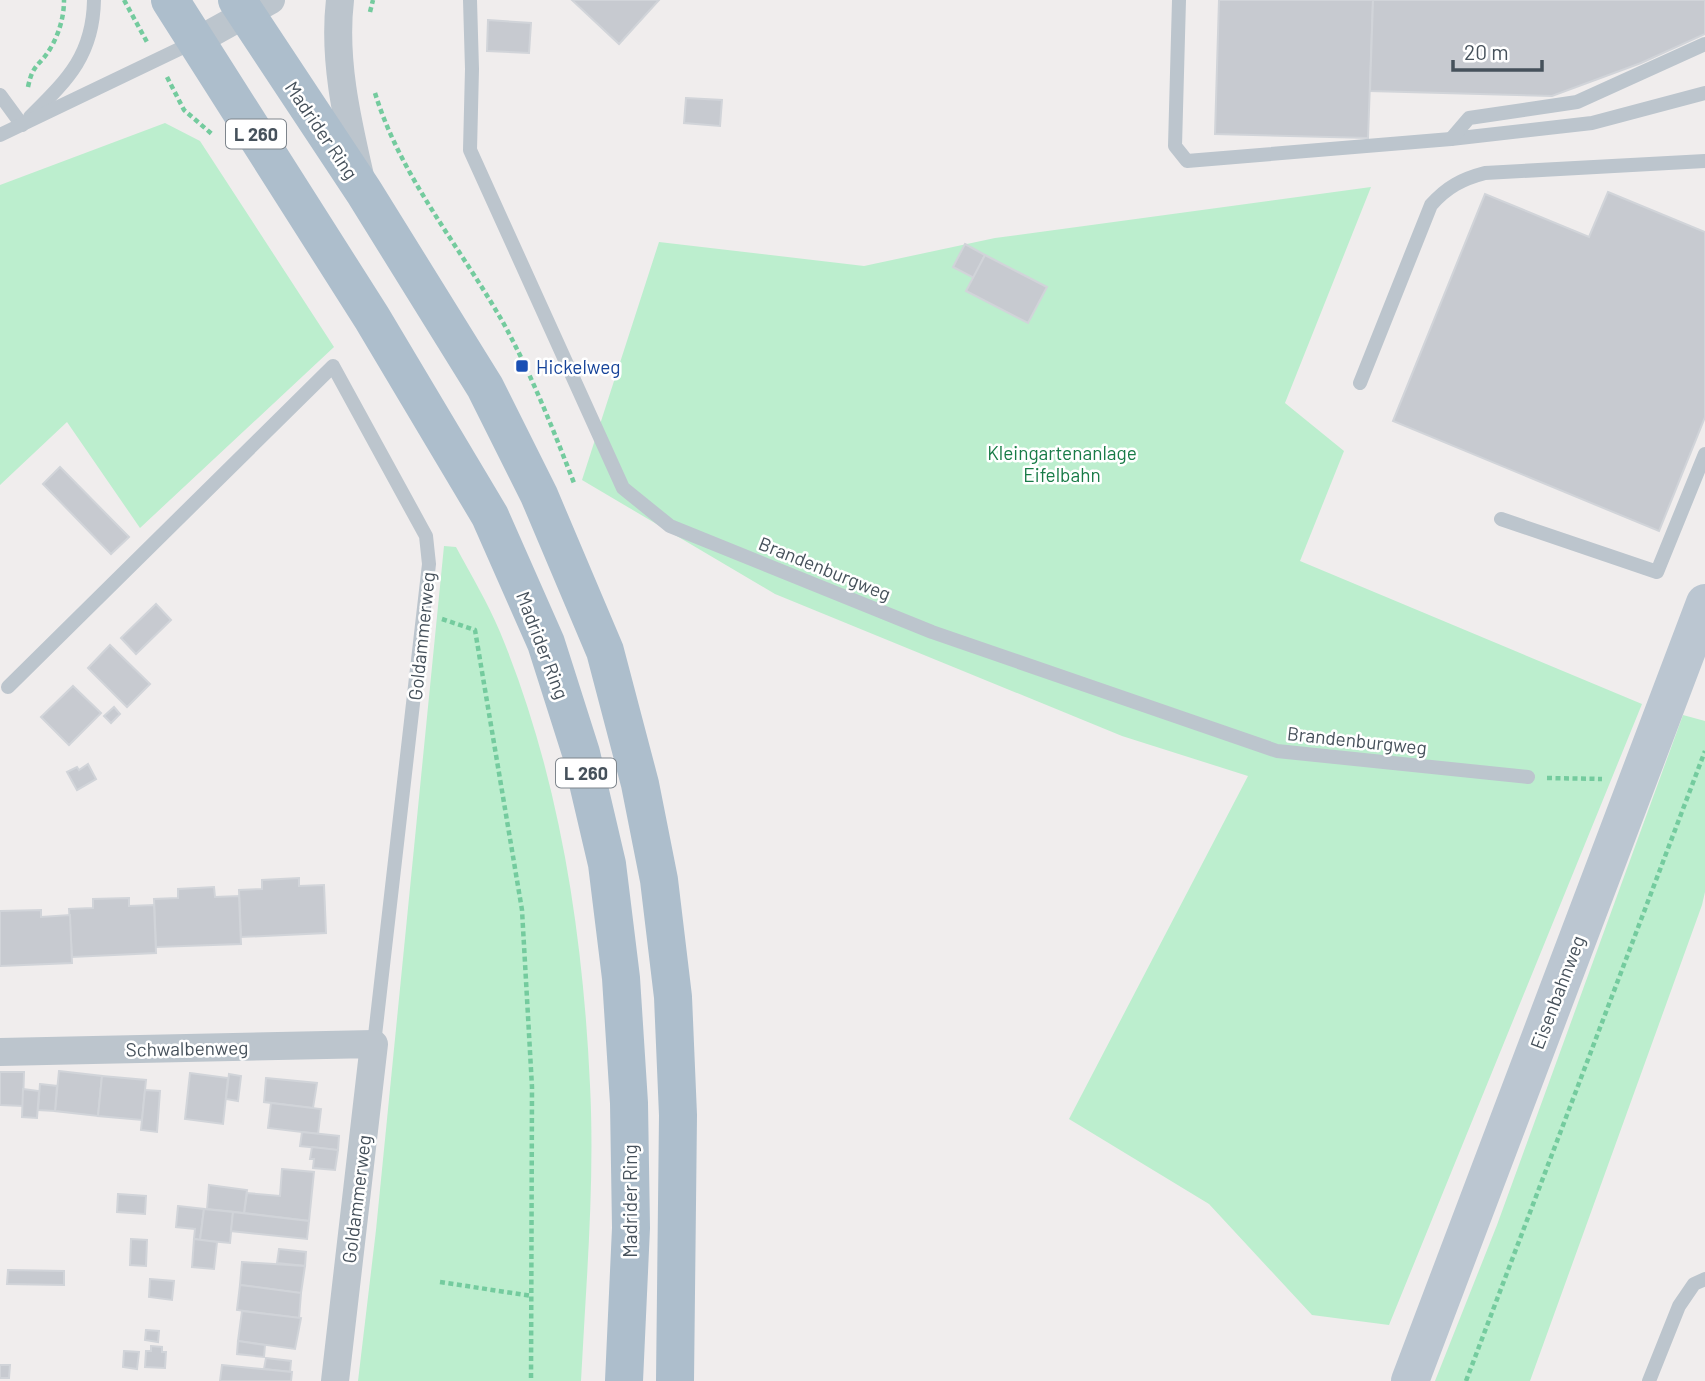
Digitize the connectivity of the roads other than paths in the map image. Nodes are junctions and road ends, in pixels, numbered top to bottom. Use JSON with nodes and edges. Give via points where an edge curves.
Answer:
{"nodes":[{"id":1,"x":94,"y":0,"type":"edge"},
{"id":2,"x":170,"y":0,"type":"edge"},
{"id":3,"x":340,"y":0,"type":"edge"},
{"id":4,"x":470,"y":0,"type":"edge"},
{"id":5,"x":1179,"y":0,"type":"edge"},
{"id":6,"x":252,"y":5,"type":"edge"},
{"id":7,"x":197,"y":41,"type":"junction"},
{"id":8,"x":1705,"y":44,"type":"edge"},
{"id":9,"x":1705,"y":93,"type":"edge"},
{"id":10,"x":0,"y":95,"type":"edge"},
{"id":11,"x":22,"y":125,"type":"junction"},
{"id":12,"x":0,"y":135,"type":"edge"},
{"id":13,"x":1451,"y":139,"type":"junction"},
{"id":14,"x":1705,"y":161,"type":"edge"},
{"id":15,"x":364,"y":192,"type":"junction"},
{"id":16,"x":1360,"y":383,"type":"dead end"},
{"id":17,"x":1705,"y":454,"type":"edge"},
{"id":18,"x":1501,"y":519,"type":"dead end"},
{"id":19,"x":1705,"y":603,"type":"edge"},
{"id":20,"x":8,"y":687,"type":"dead end"},
{"id":21,"x":1528,"y":777,"type":"road end"},
{"id":22,"x":374,"y":1044,"type":"junction"},
{"id":23,"x":0,"y":1052,"type":"edge"},
{"id":24,"x":1705,"y":1279,"type":"edge"},
{"id":25,"x":335,"y":1381,"type":"edge"},
{"id":26,"x":624,"y":1381,"type":"edge"},
{"id":27,"x":676,"y":1381,"type":"edge"},
{"id":28,"x":1409,"y":1381,"type":"edge"},
{"id":29,"x":1649,"y":1381,"type":"edge"}],
"edges":[{"from":1,"to":11,"type":"lane","via":[[86,48],[66,81]]},
{"from":2,"to":7,"type":"main road","name":"Madrider Ring","number":"L 260"},
{"from":3,"to":15,"type":"street","via":[[338,52]]},
{"from":4,"to":21,"type":"lane","name":"Brandenburgweg","via":[[470,150],[624,488],[670,526],[932,632],[1277,751]]},
{"from":5,"to":13,"type":"lane","via":[[1175,146],[1187,161]]},
{"from":6,"to":7,"type":"street"},
{"from":6,"to":15,"type":"main road","name":"Madrider Ring","number":"L 260"},
{"from":7,"to":11,"type":"lane"},
{"from":7,"to":26,"type":"main road","name":"Madrider Ring","number":"L 260","via":[[372,318],[490,516],[546,643],[574,729],[607,864],[621,978],[631,1228]]},
{"from":8,"to":13,"type":"lane","via":[[1577,102],[1469,118]]},
{"from":9,"to":13,"type":"lane","via":[[1592,123]]},
{"from":10,"to":11,"type":"lane"},
{"from":11,"to":12,"type":"lane"},
{"from":14,"to":16,"type":"lane","via":[[1485,173],[1446,189],[1431,205]]},
{"from":15,"to":27,"type":"main road","name":"Madrider Ring","number":"L 260","via":[[485,387],[539,495],[604,651],[640,784],[659,880],[673,997],[678,1115]]},
{"from":17,"to":18,"type":"lane","via":[[1657,572]]},
{"from":19,"to":28,"type":"street","name":"Eisenbahnweg"},
{"from":20,"to":22,"type":"lane","name":"Goldammerweg","via":[[333,366],[426,536],[429,564]]},
{"from":22,"to":23,"type":"street","name":"Schwalbenweg"},
{"from":22,"to":25,"type":"street","name":"Goldammerweg"},
{"from":24,"to":29,"type":"lane","via":[[1694,1284],[1679,1306]]}]}
